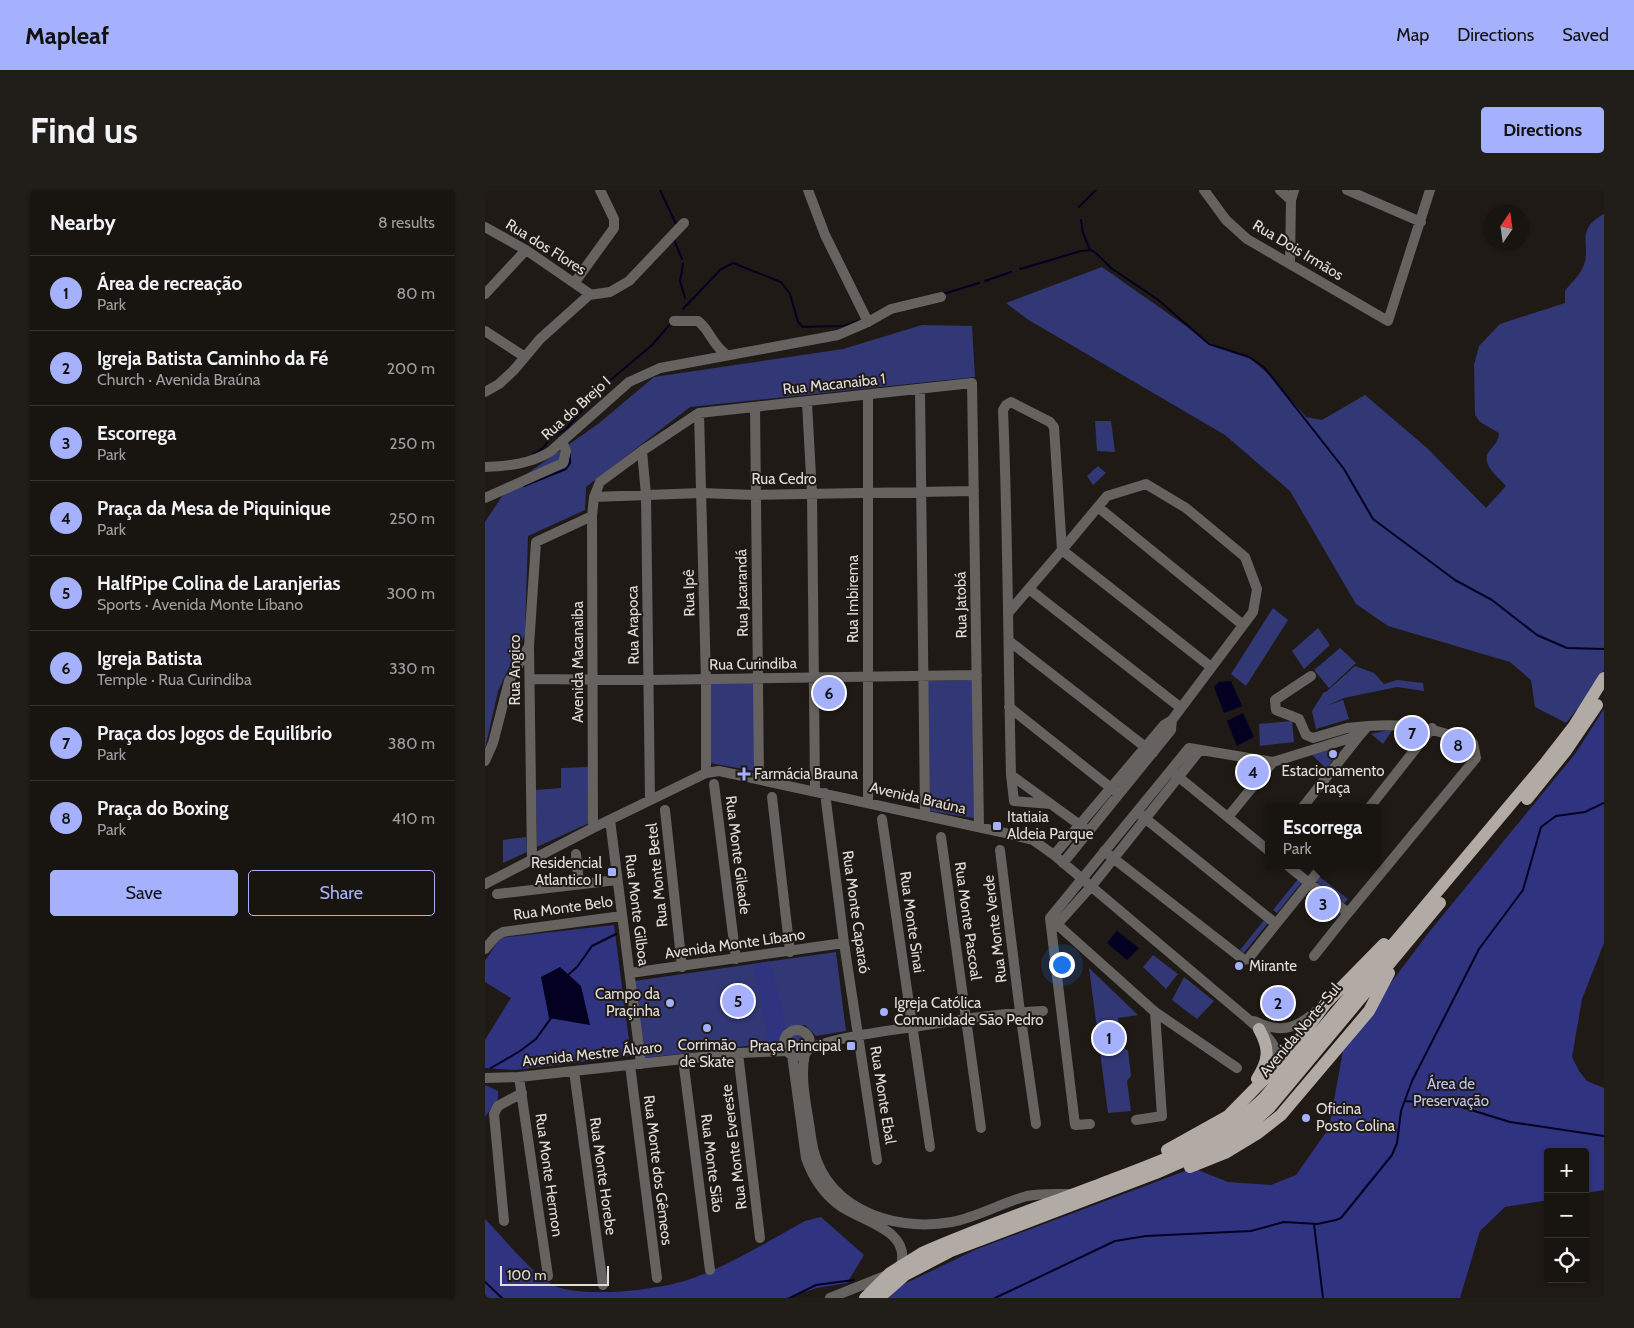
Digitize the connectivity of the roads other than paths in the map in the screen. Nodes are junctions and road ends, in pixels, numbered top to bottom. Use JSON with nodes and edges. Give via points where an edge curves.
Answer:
{"nodes":[{"id":1,"x":600,"y":190,"type":"edge"},
{"id":2,"x":808,"y":190,"type":"edge"},
{"id":3,"x":1206,"y":190,"type":"edge"},
{"id":4,"x":1281,"y":190,"type":"edge"},
{"id":5,"x":1347,"y":190,"type":"edge"},
{"id":6,"x":1430,"y":190,"type":"edge"},
{"id":7,"x":1293,"y":195,"type":"edge"},
{"id":8,"x":1421,"y":222,"type":"junction"},
{"id":9,"x":684,"y":223,"type":"dead end"},
{"id":10,"x":485,"y":227,"type":"edge"},
{"id":11,"x":526,"y":250,"type":"junction"},
{"id":12,"x":1290,"y":263,"type":"junction"},
{"id":13,"x":575,"y":282,"type":"junction"},
{"id":14,"x":485,"y":294,"type":"edge"},
{"id":15,"x":590,"y":294,"type":"junction"},
{"id":16,"x":941,"y":297,"type":"dead end"},
{"id":17,"x":674,"y":322,"type":"dead end"},
{"id":18,"x":868,"y":322,"type":"junction"},
{"id":19,"x":485,"y":331,"type":"edge"},
{"id":20,"x":727,"y":355,"type":"junction"},
{"id":21,"x":525,"y":357,"type":"junction"},
{"id":22,"x":972,"y":383,"type":"joint"},
{"id":23,"x":920,"y":389,"type":"junction"},
{"id":24,"x":485,"y":392,"type":"edge"},
{"id":25,"x":868,"y":396,"type":"junction"},
{"id":26,"x":807,"y":402,"type":"junction"},
{"id":27,"x":755,"y":407,"type":"junction"},
{"id":28,"x":699,"y":413,"type":"junction"},
{"id":29,"x":562,"y":441,"type":"junction"},
{"id":30,"x":642,"y":450,"type":"junction"},
{"id":31,"x":485,"y":467,"type":"edge"},
{"id":32,"x":974,"y":491,"type":"junction"},
{"id":33,"x":921,"y":492,"type":"junction"},
{"id":34,"x":701,"y":493,"type":"junction"},
{"id":35,"x":868,"y":493,"type":"junction"},
{"id":36,"x":812,"y":494,"type":"junction"},
{"id":37,"x":646,"y":495,"type":"junction"},
{"id":38,"x":755,"y":495,"type":"junction"},
{"id":39,"x":594,"y":496,"type":"junction"},
{"id":40,"x":485,"y":498,"type":"edge"},
{"id":41,"x":1098,"y":507,"type":"junction"},
{"id":42,"x":593,"y":516,"type":"junction"},
{"id":43,"x":1062,"y":550,"type":"junction"},
{"id":44,"x":1029,"y":589,"type":"junction"},
{"id":45,"x":1009,"y":612,"type":"junction"},
{"id":46,"x":1243,"y":625,"type":"junction"},
{"id":47,"x":1009,"y":641,"type":"junction"},
{"id":48,"x":529,"y":646,"type":"junction"},
{"id":49,"x":1211,"y":667,"type":"junction"},
{"id":50,"x":977,"y":675,"type":"junction"},
{"id":51,"x":923,"y":676,"type":"junction"},
{"id":52,"x":1311,"y":676,"type":"dead end"},
{"id":53,"x":868,"y":677,"type":"junction"},
{"id":54,"x":815,"y":678,"type":"junction"},
{"id":55,"x":1604,"y":678,"type":"edge"},
{"id":56,"x":529,"y":679,"type":"junction"},
{"id":57,"x":758,"y":679,"type":"junction"},
{"id":58,"x":593,"y":680,"type":"junction"},
{"id":59,"x":649,"y":680,"type":"junction"},
{"id":60,"x":706,"y":680,"type":"junction"},
{"id":61,"x":1604,"y":694,"type":"edge"},
{"id":62,"x":1009,"y":708,"type":"junction"},
{"id":63,"x":1181,"y":708,"type":"junction"},
{"id":64,"x":1368,"y":726,"type":"junction"},
{"id":65,"x":1432,"y":728,"type":"junction"},
{"id":66,"x":1360,"y":734,"type":"junction"},
{"id":67,"x":1150,"y":750,"type":"junction"},
{"id":68,"x":1200,"y":750,"type":"junction"},
{"id":69,"x":485,"y":761,"type":"edge"},
{"id":70,"x":1273,"y":762,"type":"junction"},
{"id":71,"x":1170,"y":771,"type":"junction"},
{"id":72,"x":706,"y":773,"type":"junction"},
{"id":73,"x":1011,"y":774,"type":"junction"},
{"id":74,"x":1179,"y":778,"type":"junction"},
{"id":75,"x":759,"y":779,"type":"junction"},
{"id":76,"x":714,"y":784,"type":"dead end"},
{"id":77,"x":815,"y":790,"type":"junction"},
{"id":78,"x":1115,"y":791,"type":"junction"},
{"id":79,"x":825,"y":793,"type":"junction"},
{"id":80,"x":772,"y":797,"type":"dead end"},
{"id":81,"x":650,"y":800,"type":"junction"},
{"id":82,"x":868,"y":802,"type":"junction"},
{"id":83,"x":1052,"y":804,"type":"junction"},
{"id":84,"x":1305,"y":804,"type":"edge"},
{"id":85,"x":1372,"y":804,"type":"edge"},
{"id":86,"x":665,"y":810,"type":"dead end"},
{"id":87,"x":1137,"y":811,"type":"junction"},
{"id":88,"x":925,"y":815,"type":"junction"},
{"id":89,"x":1228,"y":817,"type":"junction"},
{"id":90,"x":1146,"y":818,"type":"junction"},
{"id":91,"x":882,"y":819,"type":"dead end"},
{"id":92,"x":610,"y":820,"type":"junction"},
{"id":93,"x":1080,"y":824,"type":"junction"},
{"id":94,"x":979,"y":827,"type":"junction"},
{"id":95,"x":593,"y":828,"type":"junction"},
{"id":96,"x":1089,"y":831,"type":"junction"},
{"id":97,"x":941,"y":837,"type":"dead end"},
{"id":98,"x":1265,"y":847,"type":"edge"},
{"id":99,"x":1001,"y":850,"type":"dead end"},
{"id":100,"x":1104,"y":852,"type":"junction"},
{"id":101,"x":576,"y":854,"type":"dead end"},
{"id":102,"x":1054,"y":855,"type":"junction"},
{"id":103,"x":1113,"y":859,"type":"junction"},
{"id":104,"x":532,"y":860,"type":"junction"},
{"id":105,"x":1063,"y":863,"type":"junction"},
{"id":106,"x":1292,"y":869,"type":"edge"},
{"id":107,"x":1320,"y":869,"type":"edge"},
{"id":108,"x":1082,"y":878,"type":"junction"},
{"id":109,"x":617,"y":880,"type":"junction"},
{"id":110,"x":1309,"y":883,"type":"junction"},
{"id":111,"x":485,"y":884,"type":"edge"},
{"id":112,"x":579,"y":884,"type":"junction"},
{"id":113,"x":1091,"y":887,"type":"junction"},
{"id":114,"x":497,"y":894,"type":"dead end"},
{"id":115,"x":1422,"y":911,"type":"junction"},
{"id":116,"x":1348,"y":914,"type":"junction"},
{"id":117,"x":622,"y":916,"type":"junction"},
{"id":118,"x":1275,"y":923,"type":"junction"},
{"id":119,"x":1053,"y":924,"type":"junction"},
{"id":120,"x":1408,"y":941,"type":"junction"},
{"id":121,"x":844,"y":943,"type":"junction"},
{"id":122,"x":486,"y":945,"type":"edge"},
{"id":123,"x":790,"y":952,"type":"junction"},
{"id":124,"x":1314,"y":956,"type":"dead end"},
{"id":125,"x":736,"y":959,"type":"junction"},
{"id":126,"x":681,"y":967,"type":"junction"},
{"id":127,"x":630,"y":974,"type":"junction"},
{"id":128,"x":1336,"y":992,"type":"junction"},
{"id":129,"x":1360,"y":993,"type":"junction"},
{"id":130,"x":1325,"y":1004,"type":"junction"},
{"id":131,"x":1043,"y":1011,"type":"dead end"},
{"id":132,"x":1020,"y":1012,"type":"junction"},
{"id":133,"x":1155,"y":1012,"type":"junction"},
{"id":134,"x":967,"y":1019,"type":"junction"},
{"id":135,"x":1248,"y":1019,"type":"junction"},
{"id":136,"x":1357,"y":1025,"type":"junction"},
{"id":137,"x":912,"y":1027,"type":"junction"},
{"id":138,"x":1259,"y":1029,"type":"junction"},
{"id":139,"x":858,"y":1035,"type":"junction"},
{"id":140,"x":808,"y":1047,"type":"junction"},
{"id":141,"x":788,"y":1050,"type":"junction"},
{"id":142,"x":738,"y":1053,"type":"junction"},
{"id":143,"x":683,"y":1060,"type":"junction"},
{"id":144,"x":636,"y":1065,"type":"junction"},
{"id":145,"x":1277,"y":1065,"type":"junction"},
{"id":146,"x":1237,"y":1068,"type":"dead end"},
{"id":147,"x":574,"y":1071,"type":"junction"},
{"id":148,"x":485,"y":1078,"type":"edge"},
{"id":149,"x":519,"y":1078,"type":"junction"},
{"id":150,"x":521,"y":1093,"type":"junction"},
{"id":151,"x":1237,"y":1106,"type":"junction"},
{"id":152,"x":1262,"y":1107,"type":"junction"},
{"id":153,"x":1281,"y":1115,"type":"junction"},
{"id":154,"x":1136,"y":1120,"type":"dead end"},
{"id":155,"x":1037,"y":1124,"type":"dead end"},
{"id":156,"x":1090,"y":1124,"type":"dead end"},
{"id":157,"x":981,"y":1128,"type":"dead end"},
{"id":158,"x":930,"y":1147,"type":"dead end"},
{"id":159,"x":877,"y":1160,"type":"dead end"},
{"id":160,"x":1155,"y":1173,"type":"junction"},
{"id":161,"x":1122,"y":1176,"type":"junction"},
{"id":162,"x":1072,"y":1194,"type":"junction"},
{"id":163,"x":504,"y":1221,"type":"dead end"},
{"id":164,"x":760,"y":1238,"type":"dead end"},
{"id":165,"x":901,"y":1265,"type":"junction"},
{"id":166,"x":710,"y":1270,"type":"dead end"},
{"id":167,"x":890,"y":1273,"type":"junction"},
{"id":168,"x":549,"y":1276,"type":"dead end"},
{"id":169,"x":657,"y":1278,"type":"dead end"},
{"id":170,"x":603,"y":1285,"type":"dead end"},
{"id":171,"x":830,"y":1298,"type":"edge"},
{"id":172,"x":865,"y":1298,"type":"edge"},
{"id":173,"x":879,"y":1298,"type":"edge"}],
"edges":[{"from":1,"to":13,"type":"street","via":[[614,219],[614,228]]},
{"from":2,"to":18,"type":"street","via":[[825,235]]},
{"from":3,"to":12,"type":"street","name":"Rua Dois Irmãos","via":[[1226,220],[1247,240]]},
{"from":4,"to":7,"type":"street"},
{"from":5,"to":8,"type":"street"},
{"from":6,"to":8,"type":"street"},
{"from":7,"to":12,"type":"street"},
{"from":8,"to":12,"type":"street","name":"Rua Dois Irmãos","via":[[1388,322]]},
{"from":9,"to":15,"type":"street","via":[[623,286],[603,294]]},
{"from":10,"to":11,"type":"street","name":"Rua dos Flores"},
{"from":11,"to":13,"type":"street","name":"Rua dos Flores"},
{"from":11,"to":14,"type":"street"},
{"from":13,"to":15,"type":"street","name":"Rua dos Flores"},
{"from":15,"to":21,"type":"street"},
{"from":16,"to":18,"type":"street","name":"Rua do Brejo I","via":[[891,309]]},
{"from":17,"to":20,"type":"street","via":[[698,321],[717,348]]},
{"from":18,"to":20,"type":"street","name":"Rua do Brejo I","via":[[838,335]]},
{"from":19,"to":21,"type":"street"},
{"from":20,"to":29,"type":"street","name":"Rua do Brejo I","via":[[672,364],[629,382]]},
{"from":21,"to":24,"type":"street","via":[[499,384]]},
{"from":22,"to":23,"type":"street","name":"Rua Macanaiba 1"},
{"from":22,"to":32,"type":"street","name":"Rua Jatobá"},
{"from":23,"to":25,"type":"street","name":"Rua Macanaiba 1"},
{"from":23,"to":33,"type":"street"},
{"from":25,"to":26,"type":"street","name":"Rua Macanaiba 1"},
{"from":25,"to":35,"type":"street","name":"Rua Imbirema"},
{"from":26,"to":27,"type":"street","name":"Rua Macanaiba 1"},
{"from":26,"to":36,"type":"street"},
{"from":27,"to":28,"type":"street","name":"Rua Macanaiba 1"},
{"from":27,"to":38,"type":"street","name":"Rua Jacarandá"},
{"from":28,"to":30,"type":"street"},
{"from":28,"to":34,"type":"street","name":"Rua Ipê"},
{"from":29,"to":31,"type":"street","name":"Rua do Brejo I","via":[[536,460]]},
{"from":29,"to":40,"type":"street","via":[[566,451],[563,463]]},
{"from":30,"to":37,"type":"street","name":"Rua Arapoca"},
{"from":30,"to":39,"type":"street","via":[[601,482]]},
{"from":32,"to":33,"type":"street","name":"Rua Cedro"},
{"from":32,"to":50,"type":"street","name":"Rua Jatobá"},
{"from":33,"to":35,"type":"street","name":"Rua Cedro"},
{"from":33,"to":51,"type":"street"},
{"from":34,"to":37,"type":"street","name":"Rua Cedro"},
{"from":34,"to":38,"type":"street","name":"Rua Cedro"},
{"from":34,"to":60,"type":"street","name":"Rua Ipê"},
{"from":35,"to":36,"type":"street","name":"Rua Cedro"},
{"from":35,"to":53,"type":"street","name":"Rua Imbirema"},
{"from":36,"to":38,"type":"street","name":"Rua Cedro"},
{"from":36,"to":54,"type":"street"},
{"from":37,"to":39,"type":"street","name":"Rua Cedro"},
{"from":37,"to":59,"type":"street","name":"Rua Arapoca"},
{"from":38,"to":57,"type":"street","name":"Rua Jacarandá"},
{"from":39,"to":42,"type":"street","name":"Avenida Macanaiba"},
{"from":41,"to":43,"type":"street"},
{"from":41,"to":46,"type":"street"},
{"from":41,"to":46,"type":"street","via":[[1107,496],[1146,484],[1186,508],[1245,557],[1257,589],[1253,612]]},
{"from":42,"to":48,"type":"street","name":"Rua Angico","via":[[536,542]]},
{"from":42,"to":58,"type":"street","name":"Avenida Macanaiba"},
{"from":43,"to":44,"type":"street"},
{"from":43,"to":45,"type":"street","via":[[1054,427],[1016,403],[1008,403],[1003,410]]},
{"from":43,"to":49,"type":"street"},
{"from":44,"to":45,"type":"street"},
{"from":44,"to":63,"type":"street"},
{"from":45,"to":47,"type":"street"},
{"from":46,"to":49,"type":"street"},
{"from":47,"to":62,"type":"street"},
{"from":47,"to":67,"type":"street"},
{"from":48,"to":56,"type":"street","name":"Rua Angico"},
{"from":48,"to":69,"type":"street","via":[[509,682]]},
{"from":49,"to":63,"type":"street"},
{"from":50,"to":51,"type":"street","name":"Rua Curindiba"},
{"from":50,"to":94,"type":"street","name":"Rua Jatobá"},
{"from":51,"to":53,"type":"street","name":"Rua Curindiba"},
{"from":51,"to":88,"type":"street"},
{"from":52,"to":64,"type":"street","via":[[1275,700],[1276,710],[1299,719],[1306,736],[1313,738],[1347,728]]},
{"from":53,"to":54,"type":"street","name":"Rua Curindiba"},
{"from":53,"to":82,"type":"street","name":"Rua Imbirema"},
{"from":54,"to":57,"type":"street","name":"Rua Curindiba"},
{"from":54,"to":77,"type":"street"},
{"from":55,"to":115,"type":"main road","name":"Avenida Norte-Sul","via":[[1574,726],[1546,762]]},
{"from":56,"to":58,"type":"street","name":"Rua Curindiba"},
{"from":56,"to":104,"type":"street","name":"Rua Angico"},
{"from":57,"to":60,"type":"street","name":"Rua Curindiba"},
{"from":57,"to":75,"type":"street","name":"Rua Jacarandá"},
{"from":58,"to":59,"type":"street","name":"Rua Curindiba"},
{"from":58,"to":95,"type":"street","name":"Avenida Macanaiba"},
{"from":59,"to":60,"type":"street","name":"Rua Curindiba"},
{"from":59,"to":81,"type":"street","name":"Rua Arapoca"},
{"from":60,"to":72,"type":"street","name":"Rua Ipê"},
{"from":61,"to":120,"type":"main road","name":"Avenida Norte-Sul","via":[[1565,752]]},
{"from":62,"to":73,"type":"street"},
{"from":62,"to":78,"type":"street"},
{"from":63,"to":67,"type":"street","via":[[1172,720],[1171,730]]},
{"from":64,"to":65,"type":"street","via":[[1398,724]]},
{"from":64,"to":66,"type":"street"},
{"from":65,"to":85,"type":"street"},
{"from":65,"to":116,"type":"street","via":[[1473,743],[1475,758]]},
{"from":66,"to":70,"type":"street"},
{"from":66,"to":84,"type":"street"},
{"from":67,"to":78,"type":"street"},
{"from":68,"to":70,"type":"street"},
{"from":68,"to":71,"type":"street","via":[[1189,748]]},
{"from":68,"to":74,"type":"street"},
{"from":70,"to":89,"type":"street"},
{"from":71,"to":74,"type":"street"},
{"from":71,"to":87,"type":"street"},
{"from":72,"to":75,"type":"street","name":"Avenida Braúna","via":[[719,771]]},
{"from":72,"to":81,"type":"street","name":"Avenida Braúna"},
{"from":73,"to":83,"type":"street"},
{"from":73,"to":83,"type":"street","via":[[1014,801]]},
{"from":74,"to":89,"type":"street"},
{"from":74,"to":90,"type":"street"},
{"from":75,"to":77,"type":"street","name":"Avenida Braúna"},
{"from":76,"to":125,"type":"street","name":"Rua Monte Gileade"},
{"from":77,"to":79,"type":"street","name":"Avenida Braúna"},
{"from":78,"to":93,"type":"street"},
{"from":78,"to":96,"type":"street"},
{"from":79,"to":82,"type":"street","name":"Avenida Braúna"},
{"from":79,"to":121,"type":"street","name":"Rua Monte Caparaó"},
{"from":80,"to":123,"type":"street"},
{"from":81,"to":92,"type":"street","name":"Avenida Braúna"},
{"from":82,"to":88,"type":"street","name":"Avenida Braúna"},
{"from":83,"to":93,"type":"street"},
{"from":86,"to":126,"type":"street","name":"Rua Monte Betel"},
{"from":87,"to":90,"type":"street"},
{"from":87,"to":100,"type":"street"},
{"from":88,"to":94,"type":"street","name":"Avenida Braúna"},
{"from":89,"to":98,"type":"street"},
{"from":90,"to":103,"type":"street"},
{"from":90,"to":118,"type":"street"},
{"from":91,"to":137,"type":"street","name":"Rua Monte Sinai"},
{"from":92,"to":95,"type":"street","name":"Avenida Braúna"},
{"from":92,"to":109,"type":"street","name":"Rua Monte Gilboa"},
{"from":93,"to":96,"type":"street"},
{"from":93,"to":102,"type":"street"},
{"from":94,"to":102,"type":"street","name":"Avenida Braúna","via":[[1033,840]]},
{"from":95,"to":104,"type":"street","name":"Avenida Braúna"},
{"from":96,"to":105,"type":"street"},
{"from":97,"to":134,"type":"street","name":"Rua Monte Pascoal"},
{"from":99,"to":132,"type":"street","name":"Rua Monte Verde"},
{"from":100,"to":103,"type":"street"},
{"from":100,"to":108,"type":"street"},
{"from":101,"to":112,"type":"street"},
{"from":102,"to":105,"type":"street","name":"Avenida Braúna"},
{"from":103,"to":113,"type":"street"},
{"from":103,"to":118,"type":"street","via":[[1244,960],[1249,959]]},
{"from":104,"to":111,"type":"street","name":"Avenida Braúna"},
{"from":105,"to":108,"type":"street","name":"Avenida Braúna"},
{"from":106,"to":110,"type":"street"},
{"from":107,"to":110,"type":"street"},
{"from":108,"to":113,"type":"street","name":"Avenida Braúna"},
{"from":108,"to":119,"type":"street"},
{"from":109,"to":112,"type":"street"},
{"from":109,"to":117,"type":"street","name":"Rua Monte Gilboa"},
{"from":110,"to":116,"type":"street"},
{"from":110,"to":118,"type":"street"},
{"from":112,"to":114,"type":"street"},
{"from":113,"to":119,"type":"street"},
{"from":113,"to":135,"type":"street","name":"Avenida Braúna"},
{"from":115,"to":128,"type":"main road"},
{"from":115,"to":129,"type":"main road","name":"Avenida Norte-Sul"},
{"from":116,"to":124,"type":"street"},
{"from":117,"to":122,"type":"street","name":"Rua Monte Belo","via":[[511,930],[496,936]]},
{"from":117,"to":127,"type":"street","name":"Rua Monte Gilboa"},
{"from":119,"to":133,"type":"street"},
{"from":119,"to":156,"type":"street","via":[[1075,1125]]},
{"from":120,"to":129,"type":"main road","name":"Avenida Norte-Sul"},
{"from":120,"to":136,"type":"main road","via":[[1369,1011]]},
{"from":121,"to":123,"type":"street","name":"Avenida Monte Líbano"},
{"from":121,"to":139,"type":"street","name":"Rua Monte Caparaó"},
{"from":123,"to":125,"type":"street","name":"Avenida Monte Líbano"},
{"from":125,"to":126,"type":"street","name":"Avenida Monte Líbano"},
{"from":126,"to":127,"type":"street","name":"Avenida Monte Líbano"},
{"from":127,"to":144,"type":"street","name":"Rua Monte Gilboa"},
{"from":128,"to":129,"type":"main road","via":[[1347,987]]},
{"from":128,"to":130,"type":"main road"},
{"from":129,"to":136,"type":"main road","via":[[1368,1004]]},
{"from":129,"to":152,"type":"main road","name":"Avenida Norte-Sul"},
{"from":130,"to":135,"type":"street","name":"Avenida Braúna","via":[[1290,1029],[1271,1028]]},
{"from":130,"to":145,"type":"main road"},
{"from":131,"to":132,"type":"street"},
{"from":132,"to":134,"type":"street"},
{"from":132,"to":155,"type":"street","name":"Rua Monte Verde"},
{"from":133,"to":146,"type":"street"},
{"from":133,"to":154,"type":"street","via":[[1162,1116]]},
{"from":134,"to":137,"type":"street"},
{"from":134,"to":157,"type":"street","name":"Rua Monte Pascoal"},
{"from":135,"to":138,"type":"street","name":"Avenida Braúna"},
{"from":136,"to":153,"type":"main road"},
{"from":137,"to":139,"type":"street"},
{"from":137,"to":158,"type":"street","name":"Rua Monte Sinai"},
{"from":138,"to":145,"type":"street","name":"Avenida Braúna","via":[[1273,1043]]},
{"from":138,"to":151,"type":"main road","via":[[1269,1050],[1267,1060]]},
{"from":139,"to":140,"type":"street"},
{"from":139,"to":159,"type":"street","name":"Rua Monte Ebal"},
{"from":140,"to":141,"type":"street"},
{"from":140,"to":141,"type":"street","via":[[803,1032],[796,1030],[787,1036]]},
{"from":140,"to":162,"type":"street","via":[[803,1071],[813,1157],[825,1180],[844,1199],[863,1210],[910,1224],[931,1225],[964,1219],[1025,1197]]},
{"from":141,"to":142,"type":"street","name":"Avenida Mestre Álvaro"},
{"from":141,"to":165,"type":"street","via":[[812,1173],[839,1205],[890,1233],[902,1250]]},
{"from":142,"to":143,"type":"street","name":"Avenida Mestre Álvaro"},
{"from":142,"to":164,"type":"street","name":"Rua Monte Evereste"},
{"from":143,"to":144,"type":"street","name":"Avenida Mestre Álvaro"},
{"from":143,"to":166,"type":"street","name":"Rua Monte Sião"},
{"from":144,"to":147,"type":"street","name":"Avenida Mestre Álvaro"},
{"from":144,"to":169,"type":"street","name":"Rua Monte dos Gêmeos"},
{"from":145,"to":151,"type":"main road"},
{"from":145,"to":152,"type":"main road","via":[[1255,1093],[1255,1099]]},
{"from":147,"to":149,"type":"street","name":"Avenida Mestre Álvaro"},
{"from":147,"to":170,"type":"street","name":"Rua Monte Horebe"},
{"from":148,"to":149,"type":"street","name":"Avenida Mestre Álvaro"},
{"from":149,"to":150,"type":"street","name":"Rua Monte Hermon"},
{"from":150,"to":163,"type":"street","via":[[498,1106],[494,1114]]},
{"from":150,"to":168,"type":"street","name":"Rua Monte Hermon"},
{"from":151,"to":161,"type":"main road","via":[[1212,1126],[1148,1158]]},
{"from":152,"to":153,"type":"main road","via":[[1273,1117]]},
{"from":152,"to":160,"type":"main road","name":"Avenida Norte-Sul","via":[[1226,1141]]},
{"from":152,"to":161,"type":"main road","name":"Avenida Norte-Sul","via":[[1186,1150]]},
{"from":153,"to":160,"type":"main road","via":[[1241,1144],[1212,1159],[1186,1168]]},
{"from":160,"to":173,"type":"main road","name":"Avenida Norte-Sul","via":[[951,1251],[905,1276]]},
{"from":161,"to":162,"type":"main road","name":"Avenida Norte-Sul"},
{"from":162,"to":165,"type":"main road","name":"Avenida Norte-Sul","via":[[932,1248]]},
{"from":165,"to":167,"type":"main road","name":"Avenida Norte-Sul"},
{"from":167,"to":171,"type":"street"},
{"from":167,"to":172,"type":"main road","name":"Avenida Norte-Sul"}]}
